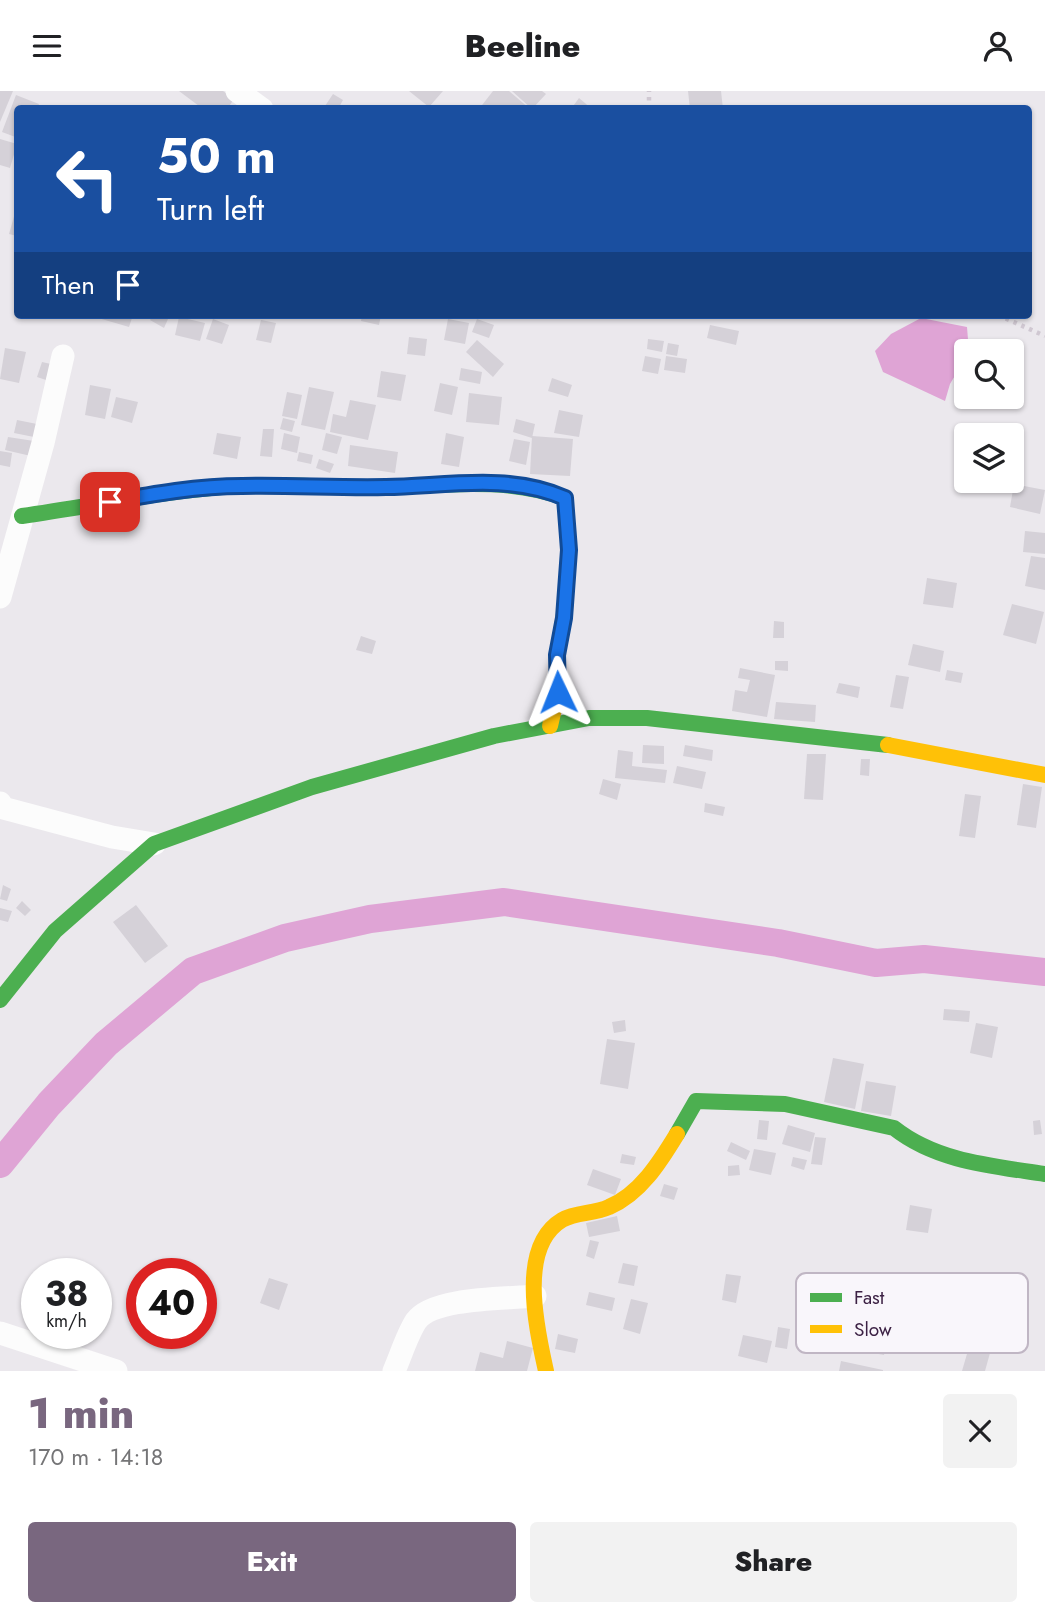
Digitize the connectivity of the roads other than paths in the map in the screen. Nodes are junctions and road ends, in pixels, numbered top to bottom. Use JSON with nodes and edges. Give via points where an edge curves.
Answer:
{"nodes":[{"id":1,"x":237,"y":91,"type":"edge"},
{"id":2,"x":256,"y":105,"type":"edge"},
{"id":3,"x":63,"y":356,"type":"dead end"},
{"id":4,"x":22,"y":516,"type":"junction"},
{"id":5,"x":0,"y":597,"type":"edge"},
{"id":6,"x":550,"y":726,"type":"junction"},
{"id":7,"x":1045,"y":775,"type":"edge"},
{"id":8,"x":0,"y":803,"type":"edge"},
{"id":9,"x":154,"y":844,"type":"junction"},
{"id":10,"x":0,"y":1000,"type":"edge"},
{"id":11,"x":1045,"y":1174,"type":"edge"},
{"id":12,"x":535,"y":1296,"type":"junction"},
{"id":13,"x":0,"y":1333,"type":"edge"},
{"id":14,"x":116,"y":1371,"type":"edge"},
{"id":15,"x":394,"y":1371,"type":"edge"},
{"id":16,"x":546,"y":1371,"type":"edge"}],
"edges":[{"from":1,"to":2,"type":"street"},
{"from":3,"to":4,"type":"street"},
{"from":4,"to":5,"type":"street"},
{"from":4,"to":6,"type":"street","via":[[183,490],[240,486],[388,487],[468,482],[541,487],[565,498],[569,550],[557,655],[558,692]]},
{"from":6,"to":7,"type":"street","via":[[589,718],[647,718],[910,747]]},
{"from":6,"to":9,"type":"street","via":[[494,736],[361,773]]},
{"from":8,"to":9,"type":"street","via":[[3,808],[46,821]]},
{"from":9,"to":10,"type":"street","via":[[55,931]]},
{"from":11,"to":12,"type":"street","via":[[933,1152],[894,1128],[785,1104],[696,1101],[648,1177],[606,1209],[583,1212],[558,1223],[536,1254]]},
{"from":12,"to":15,"type":"street","via":[[432,1308],[416,1320]]},
{"from":12,"to":16,"type":"street"},
{"from":13,"to":14,"type":"street"}]}
